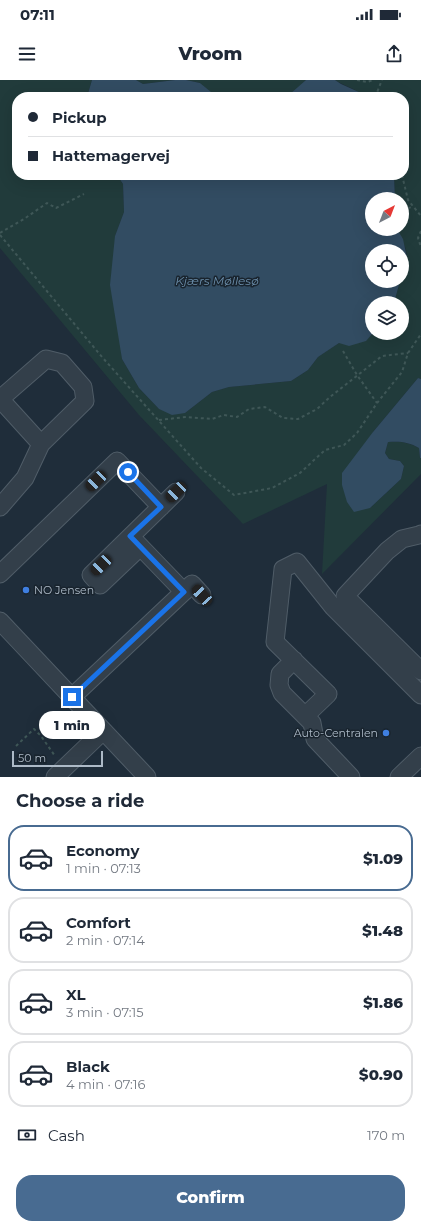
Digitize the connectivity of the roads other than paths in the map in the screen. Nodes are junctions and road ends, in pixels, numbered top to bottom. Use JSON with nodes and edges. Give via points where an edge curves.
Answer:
{"nodes":[{"id":1,"x":0,"y":399,"type":"edge"},
{"id":2,"x":41,"y":444,"type":"junction"},
{"id":3,"x":176,"y":492,"type":"dead end"},
{"id":4,"x":0,"y":507,"type":"edge"},
{"id":5,"x":161,"y":507,"type":"junction"},
{"id":6,"x":421,"y":534,"type":"edge"},
{"id":7,"x":0,"y":574,"type":"edge"},
{"id":8,"x":184,"y":592,"type":"junction"},
{"id":9,"x":202,"y":595,"type":"dead end"},
{"id":10,"x":0,"y":620,"type":"edge"},
{"id":11,"x":294,"y":660,"type":"junction"},
{"id":12,"x":421,"y":671,"type":"edge"},
{"id":13,"x":421,"y":695,"type":"edge"},
{"id":14,"x":72,"y":697,"type":"junction"},
{"id":15,"x":305,"y":716,"type":"junction"},
{"id":16,"x":103,"y":731,"type":"junction"},
{"id":17,"x":421,"y":756,"type":"edge"},
{"id":18,"x":60,"y":772,"type":"edge"},
{"id":19,"x":147,"y":777,"type":"edge"},
{"id":20,"x":351,"y":777,"type":"edge"},
{"id":21,"x":399,"y":777,"type":"edge"}],
"edges":[{"from":1,"to":2,"type":"street"},
{"from":1,"to":2,"type":"street","via":[[46,359],[62,363],[83,387],[85,401]]},
{"from":2,"to":4,"type":"street","via":[[25,478]]},
{"from":3,"to":5,"type":"street"},
{"from":5,"to":7,"type":"street","via":[[118,460]]},
{"from":5,"to":8,"type":"street","via":[[135,541]]},
{"from":6,"to":12,"type":"street","via":[[402,539],[387,551],[345,596]]},
{"from":8,"to":9,"type":"street","via":[[192,584]]},
{"from":8,"to":14,"type":"street"},
{"from":10,"to":14,"type":"street"},
{"from":11,"to":13,"type":"street","via":[[275,642],[283,569],[297,562],[333,607]]},
{"from":11,"to":15,"type":"street","via":[[280,674],[279,685],[282,693]]},
{"from":11,"to":15,"type":"street","via":[[328,694]]},
{"from":14,"to":16,"type":"street"},
{"from":15,"to":20,"type":"street","via":[[312,723],[315,739]]},
{"from":16,"to":18,"type":"street"},
{"from":16,"to":19,"type":"street"},
{"from":17,"to":21,"type":"street"}]}
